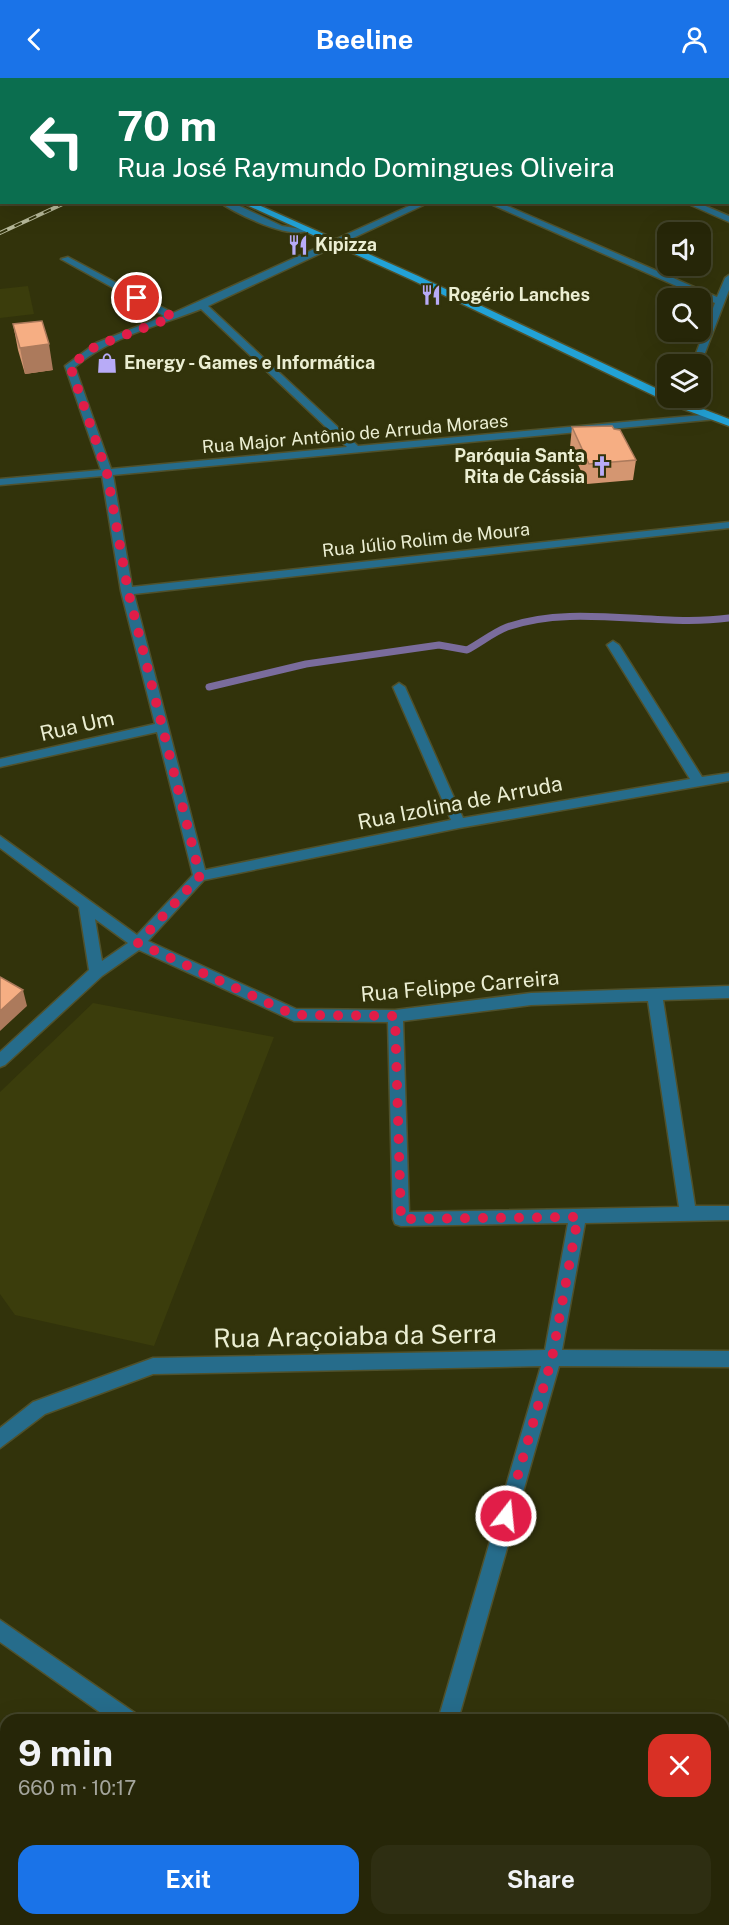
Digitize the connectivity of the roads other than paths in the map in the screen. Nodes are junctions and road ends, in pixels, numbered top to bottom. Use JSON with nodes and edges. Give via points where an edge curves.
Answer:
{"nodes":[{"id":1,"x":227,"y":204,"type":"edge"},
{"id":2,"x":248,"y":204,"type":"edge"},
{"id":3,"x":421,"y":204,"type":"edge"},
{"id":4,"x":495,"y":204,"type":"edge"},
{"id":5,"x":693,"y":204,"type":"edge"},
{"id":6,"x":729,"y":219,"type":"edge"},
{"id":7,"x":304,"y":230,"type":"junction"},
{"id":8,"x":332,"y":243,"type":"junction"},
{"id":9,"x":65,"y":259,"type":"dead end"},
{"id":10,"x":729,"y":278,"type":"edge"},
{"id":11,"x":720,"y":302,"type":"junction"},
{"id":12,"x":202,"y":304,"type":"junction"},
{"id":13,"x":173,"y":317,"type":"junction"},
{"id":14,"x":701,"y":354,"type":"edge"},
{"id":15,"x":657,"y":389,"type":"edge"},
{"id":16,"x":696,"y":408,"type":"edge"},
{"id":17,"x":712,"y":417,"type":"junction"},
{"id":18,"x":729,"y":423,"type":"edge"},
{"id":19,"x":356,"y":450,"type":"junction"},
{"id":20,"x":107,"y":473,"type":"junction"},
{"id":21,"x":0,"y":482,"type":"edge"},
{"id":22,"x":729,"y":525,"type":"edge"},
{"id":23,"x":128,"y":591,"type":"junction"},
{"id":24,"x":613,"y":645,"type":"dead end"},
{"id":25,"x":399,"y":687,"type":"dead end"},
{"id":26,"x":162,"y":727,"type":"junction"},
{"id":27,"x":0,"y":763,"type":"edge"},
{"id":28,"x":729,"y":777,"type":"edge"},
{"id":29,"x":698,"y":783,"type":"junction"},
{"id":30,"x":459,"y":823,"type":"junction"},
{"id":31,"x":0,"y":841,"type":"edge"},
{"id":32,"x":200,"y":876,"type":"junction"},
{"id":33,"x":86,"y":906,"type":"junction"},
{"id":34,"x":138,"y":943,"type":"junction"},
{"id":35,"x":96,"y":972,"type":"junction"},
{"id":36,"x":729,"y":992,"type":"edge"},
{"id":37,"x":655,"y":995,"type":"junction"},
{"id":38,"x":395,"y":1016,"type":"junction"},
{"id":39,"x":0,"y":1061,"type":"edge"},
{"id":40,"x":688,"y":1213,"type":"junction"},
{"id":41,"x":729,"y":1213,"type":"edge"},
{"id":42,"x":578,"y":1217,"type":"junction"},
{"id":43,"x":552,"y":1358,"type":"junction"},
{"id":44,"x":729,"y":1359,"type":"edge"},
{"id":45,"x":0,"y":1439,"type":"edge"},
{"id":46,"x":0,"y":1630,"type":"edge"},
{"id":47,"x":119,"y":1714,"type":"edge"},
{"id":48,"x":450,"y":1714,"type":"edge"}],
"edges":[{"from":1,"to":7,"type":"street","via":[[280,228]]},
{"from":2,"to":7,"type":"main road"},
{"from":3,"to":8,"type":"street"},
{"from":4,"to":11,"type":"street"},
{"from":5,"to":6,"type":"street"},
{"from":7,"to":8,"type":"main road"},
{"from":8,"to":12,"type":"street"},
{"from":8,"to":15,"type":"main road"},
{"from":9,"to":13,"type":"street"},
{"from":10,"to":11,"type":"street"},
{"from":11,"to":14,"type":"street"},
{"from":12,"to":13,"type":"street"},
{"from":12,"to":19,"type":"street"},
{"from":13,"to":20,"type":"street","via":[[96,346],[70,366]]},
{"from":16,"to":17,"type":"main road"},
{"from":17,"to":18,"type":"main road"},
{"from":17,"to":19,"type":"street","name":"Rua Major Antônio de Arruda Moraes"},
{"from":19,"to":20,"type":"street","name":"Rua Major Antônio de Arruda Moraes"},
{"from":20,"to":21,"type":"street","name":"Rua Major Antônio de Arruda Moraes"},
{"from":20,"to":23,"type":"street"},
{"from":22,"to":23,"type":"street","name":"Rua Júlio Rolim de Moura"},
{"from":23,"to":26,"type":"street"},
{"from":24,"to":29,"type":"street"},
{"from":25,"to":30,"type":"street"},
{"from":26,"to":27,"type":"street","name":"Rua Um"},
{"from":26,"to":32,"type":"street"},
{"from":28,"to":29,"type":"street","name":"Rua Izolina de Arruda"},
{"from":29,"to":30,"type":"street","name":"Rua Izolina de Arruda"},
{"from":30,"to":32,"type":"street","name":"Rua Izolina de Arruda"},
{"from":31,"to":33,"type":"street","name":"Rua Felippe Carreira"},
{"from":32,"to":34,"type":"street"},
{"from":33,"to":34,"type":"street","name":"Rua Felippe Carreira"},
{"from":33,"to":35,"type":"street"},
{"from":34,"to":35,"type":"street"},
{"from":34,"to":38,"type":"street","name":"Rua Felippe Carreira","via":[[294,1015]]},
{"from":35,"to":39,"type":"street"},
{"from":36,"to":37,"type":"street","name":"Rua Felippe Carreira"},
{"from":37,"to":38,"type":"street","name":"Rua Felippe Carreira","via":[[531,999]]},
{"from":37,"to":40,"type":"street"},
{"from":38,"to":42,"type":"street","via":[[401,1219]]},
{"from":40,"to":41,"type":"street"},
{"from":40,"to":42,"type":"street"},
{"from":42,"to":43,"type":"street"},
{"from":43,"to":44,"type":"street","name":"Rua Araçoiaba da Serra"},
{"from":43,"to":45,"type":"street","name":"Rua Araçoiaba da Serra","via":[[153,1366],[39,1408]]},
{"from":43,"to":48,"type":"street"},
{"from":46,"to":47,"type":"street"}]}
